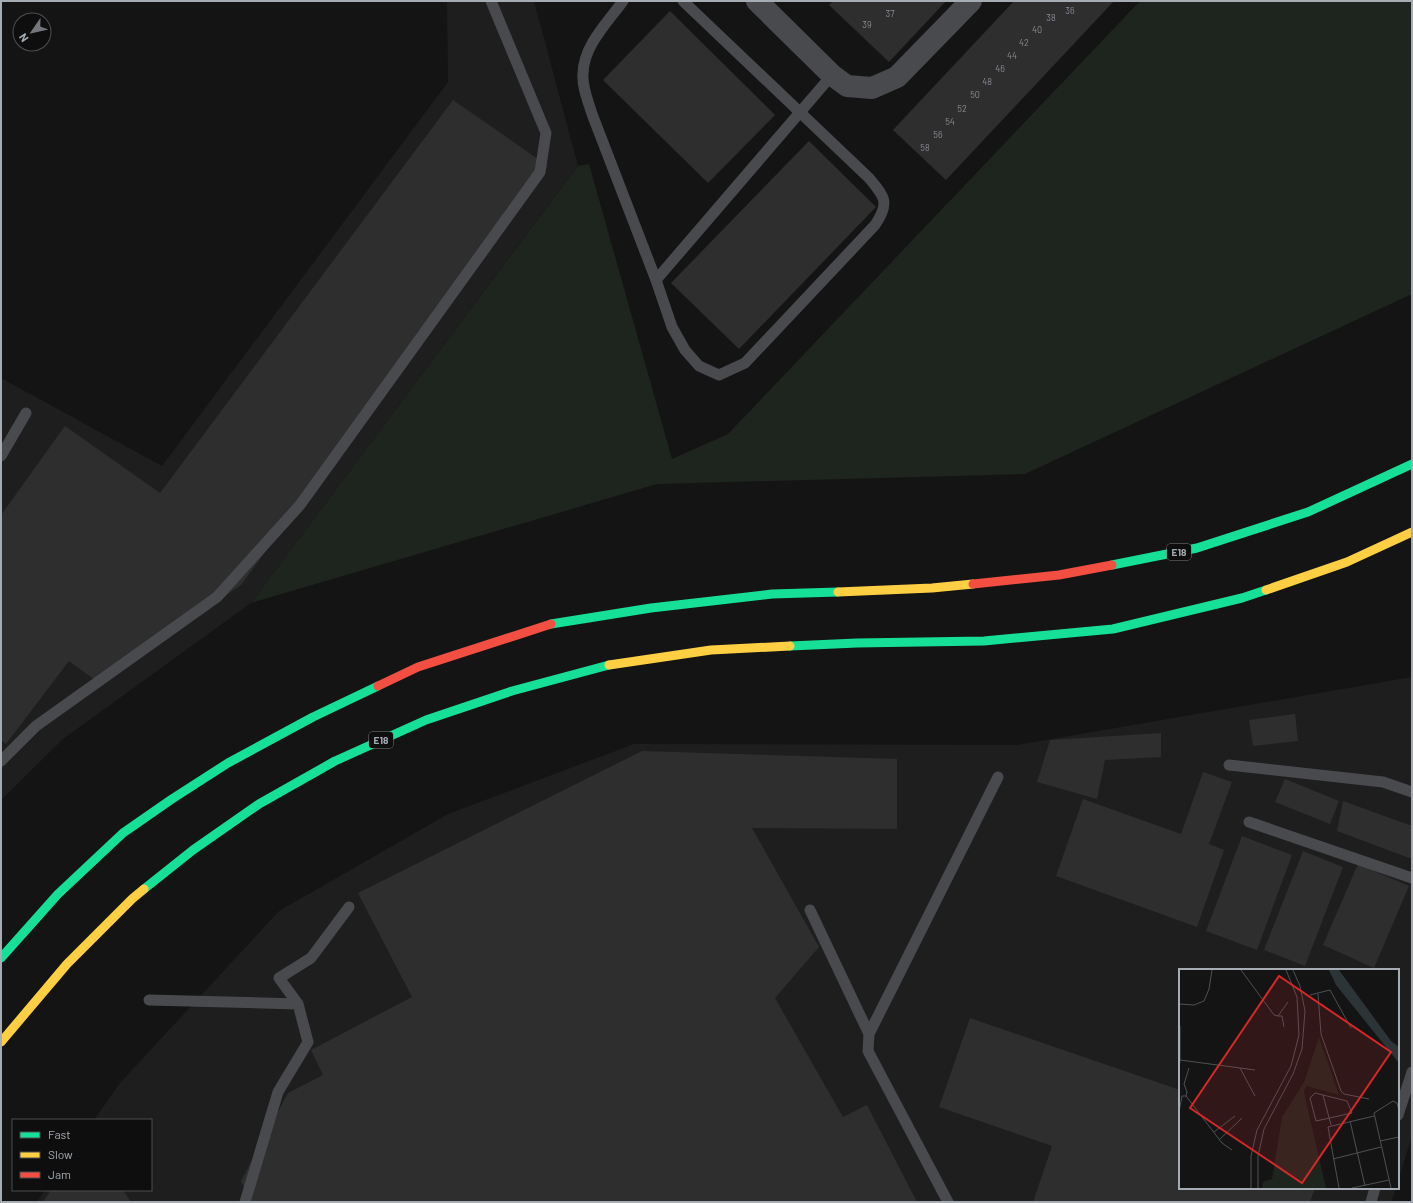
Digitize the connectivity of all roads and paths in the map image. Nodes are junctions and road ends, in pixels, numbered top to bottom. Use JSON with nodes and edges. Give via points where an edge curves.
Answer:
{"nodes":[{"id":1,"x":491,"y":1,"type":"edge"},
{"id":2,"x":623,"y":1,"type":"edge"},
{"id":3,"x":683,"y":1,"type":"edge"},
{"id":4,"x":757,"y":1,"type":"edge"},
{"id":5,"x":971,"y":1,"type":"edge"},
{"id":6,"x":832,"y":75,"type":"junction"},
{"id":7,"x":799,"y":113,"type":"junction"},
{"id":8,"x":656,"y":280,"type":"junction"},
{"id":9,"x":26,"y":413,"type":"dead end"},
{"id":10,"x":1,"y":456,"type":"edge"},
{"id":11,"x":1412,"y":464,"type":"edge"},
{"id":12,"x":1412,"y":532,"type":"edge"},
{"id":13,"x":1,"y":761,"type":"edge"},
{"id":14,"x":1229,"y":765,"type":"dead end"},
{"id":15,"x":998,"y":777,"type":"dead end"},
{"id":16,"x":1412,"y":792,"type":"edge"},
{"id":17,"x":1249,"y":822,"type":"dead end"},
{"id":18,"x":1412,"y":878,"type":"edge"},
{"id":19,"x":349,"y":908,"type":"dead end"},
{"id":20,"x":810,"y":910,"type":"dead end"},
{"id":21,"x":1,"y":958,"type":"edge"},
{"id":22,"x":149,"y":1000,"type":"dead end"},
{"id":23,"x":298,"y":1004,"type":"junction"},
{"id":24,"x":869,"y":1034,"type":"junction"},
{"id":25,"x":1,"y":1042,"type":"edge"},
{"id":26,"x":1412,"y":1072,"type":"edge"},
{"id":27,"x":1399,"y":1111,"type":"edge"},
{"id":28,"x":1375,"y":1189,"type":"edge"},
{"id":29,"x":245,"y":1202,"type":"edge"},
{"id":30,"x":948,"y":1202,"type":"edge"},
{"id":31,"x":1371,"y":1202,"type":"edge"}],
"edges":[{"from":1,"to":13,"type":"lane","via":[[546,132],[540,172],[300,505],[218,597],[36,726]]},
{"from":2,"to":8,"type":"lane","via":[[592,43],[583,74],[592,114]]},
{"from":3,"to":7,"type":"lane"},
{"from":4,"to":6,"type":"street"},
{"from":5,"to":6,"type":"street","via":[[897,78],[872,88],[847,86]]},
{"from":6,"to":7,"type":"lane"},
{"from":7,"to":8,"type":"lane"},
{"from":7,"to":8,"type":"lane","via":[[879,190],[885,204],[882,215],[875,225],[745,364],[719,375],[699,366],[685,350],[672,326]]},
{"from":9,"to":10,"type":"lane"},
{"from":11,"to":21,"type":"highway","number":"E18","via":[[1308,512],[1197,548],[1058,575],[932,588],[772,594],[651,608],[547,625],[418,667],[313,717],[228,763],[123,833],[58,894]]},
{"from":12,"to":25,"type":"highway","number":"E18","via":[[1347,562],[1242,598],[1113,629],[984,641],[711,650],[604,666],[512,690],[426,720],[335,761],[259,804],[193,850],[132,899],[67,964]]},
{"from":14,"to":16,"type":"lane","via":[[1383,782]]},
{"from":15,"to":24,"type":"lane"},
{"from":17,"to":18,"type":"lane"},
{"from":19,"to":23,"type":"lane","via":[[311,958],[279,978]]},
{"from":20,"to":24,"type":"lane"},
{"from":22,"to":23,"type":"lane"},
{"from":23,"to":29,"type":"lane","via":[[308,1042],[278,1092]]},
{"from":24,"to":30,"type":"lane","via":[[868,1051]]},
{"from":26,"to":27,"type":"lane"},
{"from":28,"to":31,"type":"lane"}]}
